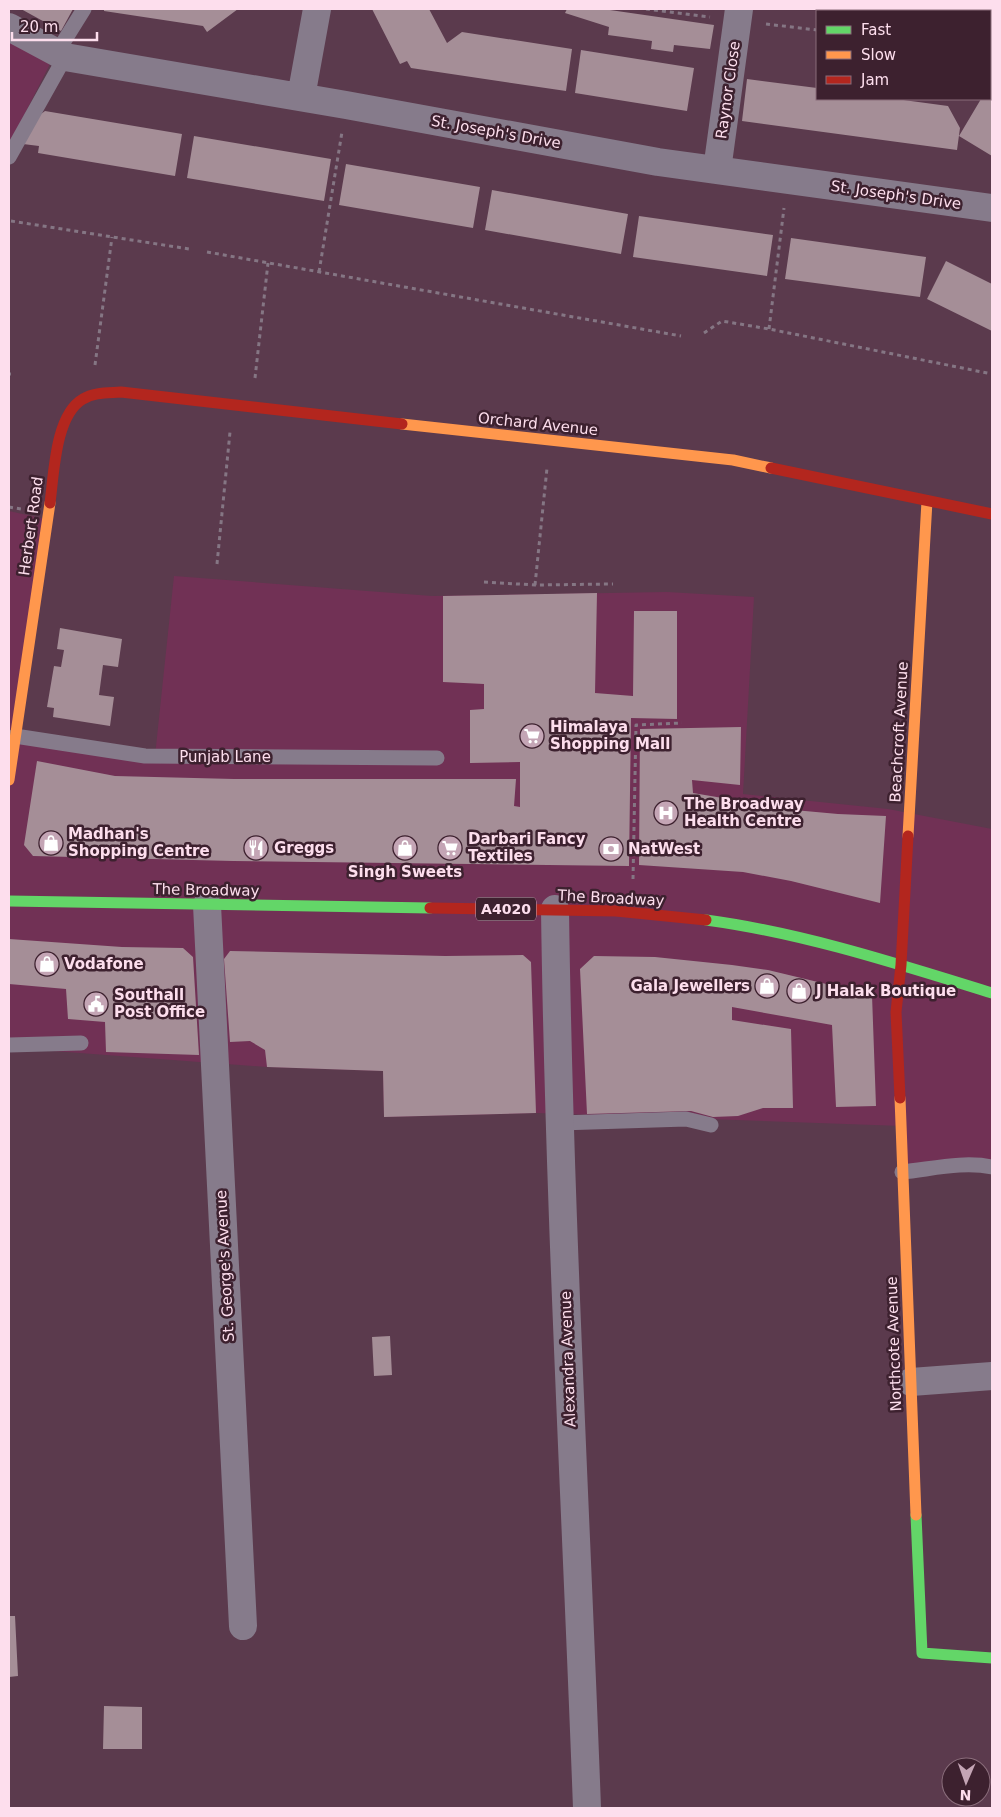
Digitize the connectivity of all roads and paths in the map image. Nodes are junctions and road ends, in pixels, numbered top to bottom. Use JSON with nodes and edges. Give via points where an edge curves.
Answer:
{"nodes":[{"id":1,"x":84,"y":9,"type":"edge"},
{"id":2,"x":317,"y":9,"type":"edge"},
{"id":3,"x":739,"y":9,"type":"edge"},
{"id":4,"x":9,"y":27,"type":"edge"},
{"id":5,"x":60,"y":56,"type":"junction"},
{"id":6,"x":301,"y":97,"type":"junction"},
{"id":7,"x":346,"y":105,"type":"junction"},
{"id":8,"x":9,"y":157,"type":"edge"},
{"id":9,"x":717,"y":170,"type":"junction"},
{"id":10,"x":788,"y":180,"type":"junction"},
{"id":11,"x":992,"y":208,"type":"edge"},
{"id":12,"x":12,"y":221,"type":"dead end"},
{"id":13,"x":112,"y":237,"type":"junction"},
{"id":14,"x":189,"y":249,"type":"dead end"},
{"id":15,"x":207,"y":252,"type":"dead end"},
{"id":16,"x":268,"y":263,"type":"junction"},
{"id":17,"x":319,"y":272,"type":"junction"},
{"id":18,"x":769,"y":329,"type":"junction"},
{"id":19,"x":704,"y":333,"type":"dead end"},
{"id":20,"x":681,"y":336,"type":"dead end"},
{"id":21,"x":992,"y":374,"type":"edge"},
{"id":22,"x":98,"y":392,"type":"junction"},
{"id":23,"x":79,"y":400,"type":"joint"},
{"id":24,"x":233,"y":404,"type":"junction"},
{"id":25,"x":252,"y":406,"type":"junction"},
{"id":26,"x":550,"y":442,"type":"junction"},
{"id":27,"x":927,"y":501,"type":"junction"},
{"id":28,"x":992,"y":514,"type":"edge"},
{"id":29,"x":217,"y":564,"type":"dead end"},
{"id":30,"x":484,"y":582,"type":"dead end"},
{"id":31,"x":535,"y":584,"type":"junction"},
{"id":32,"x":613,"y":584,"type":"dead end"},
{"id":33,"x":682,"y":723,"type":"dead end"},
{"id":34,"x":16,"y":736,"type":"junction"},
{"id":35,"x":437,"y":758,"type":"dead end"},
{"id":36,"x":9,"y":780,"type":"edge"},
{"id":37,"x":633,"y":879,"type":"dead end"},
{"id":38,"x":9,"y":901,"type":"edge"},
{"id":39,"x":207,"y":905,"type":"junction"},
{"id":40,"x":555,"y":909,"type":"junction"},
{"id":41,"x":901,"y":965,"type":"junction"},
{"id":42,"x":992,"y":993,"type":"edge"},
{"id":43,"x":81,"y":1043,"type":"dead end"},
{"id":44,"x":9,"y":1045,"type":"edge"},
{"id":45,"x":560,"y":1123,"type":"junction"},
{"id":46,"x":712,"y":1125,"type":"dead end"},
{"id":47,"x":992,"y":1167,"type":"edge"},
{"id":48,"x":902,"y":1172,"type":"junction"},
{"id":49,"x":992,"y":1376,"type":"edge"},
{"id":50,"x":911,"y":1382,"type":"junction"},
{"id":51,"x":243,"y":1626,"type":"dead end"},
{"id":52,"x":992,"y":1658,"type":"edge"},
{"id":53,"x":587,"y":1808,"type":"edge"}],
"edges":[{"from":1,"to":5,"type":"lane"},
{"from":2,"to":6,"type":"street"},
{"from":3,"to":9,"type":"street","name":"Raynor Close"},
{"from":4,"to":5,"type":"street","name":"St. Joseph's Drive"},
{"from":5,"to":6,"type":"street","name":"St. Joseph's Drive"},
{"from":5,"to":8,"type":"lane"},
{"from":6,"to":7,"type":"street","name":"St. Joseph's Drive"},
{"from":7,"to":9,"type":"street","name":"St. Joseph's Drive"},
{"from":7,"to":17,"type":"path"},
{"from":9,"to":10,"type":"street","name":"St. Joseph's Drive"},
{"from":10,"to":11,"type":"street","name":"St. Joseph's Drive"},
{"from":10,"to":18,"type":"path"},
{"from":12,"to":13,"type":"path"},
{"from":13,"to":14,"type":"path"},
{"from":13,"to":22,"type":"path","via":[[94,379]]},
{"from":15,"to":16,"type":"path"},
{"from":16,"to":17,"type":"path"},
{"from":16,"to":25,"type":"path"},
{"from":17,"to":20,"type":"path"},
{"from":18,"to":19,"type":"path","via":[[722,321]]},
{"from":18,"to":21,"type":"path"},
{"from":22,"to":23,"type":"street","name":"Orchard Avenue"},
{"from":22,"to":24,"type":"street","name":"Orchard Avenue"},
{"from":23,"to":34,"type":"street","name":"Herbert Road","via":[[67,414],[60,434]]},
{"from":24,"to":25,"type":"street","name":"Orchard Avenue"},
{"from":24,"to":29,"type":"path"},
{"from":25,"to":26,"type":"street","name":"Orchard Avenue"},
{"from":26,"to":27,"type":"street","name":"Orchard Avenue","via":[[733,460]]},
{"from":26,"to":31,"type":"path"},
{"from":27,"to":28,"type":"street","name":"Orchard Avenue"},
{"from":27,"to":41,"type":"street","name":"Beachcroft Avenue"},
{"from":30,"to":31,"type":"path"},
{"from":31,"to":32,"type":"path"},
{"from":33,"to":37,"type":"path","via":[[636,725]]},
{"from":34,"to":35,"type":"lane","name":"Punjab Lane","via":[[145,756]]},
{"from":34,"to":36,"type":"street","name":"Herbert Road"},
{"from":38,"to":39,"type":"street","name":"The Broadway","number":"A4020"},
{"from":39,"to":40,"type":"street","name":"The Broadway","number":"A4020"},
{"from":39,"to":51,"type":"street","name":"St. George's Avenue"},
{"from":40,"to":41,"type":"street","name":"The Broadway","number":"A4020","via":[[613,911],[721,922],[822,943]]},
{"from":40,"to":45,"type":"street","name":"Alexandra Avenue"},
{"from":41,"to":42,"type":"street","name":"The Broadway","number":"A4020"},
{"from":41,"to":48,"type":"street","name":"Northcote Avenue","via":[[896,1012]]},
{"from":43,"to":44,"type":"lane"},
{"from":45,"to":46,"type":"lane","via":[[686,1119]]},
{"from":45,"to":53,"type":"street","name":"Alexandra Avenue"},
{"from":47,"to":48,"type":"lane","via":[[958,1165]]},
{"from":48,"to":50,"type":"street","name":"Northcote Avenue"},
{"from":49,"to":50,"type":"street"},
{"from":50,"to":52,"type":"street","name":"Northcote Avenue","via":[[922,1653]]}]}
